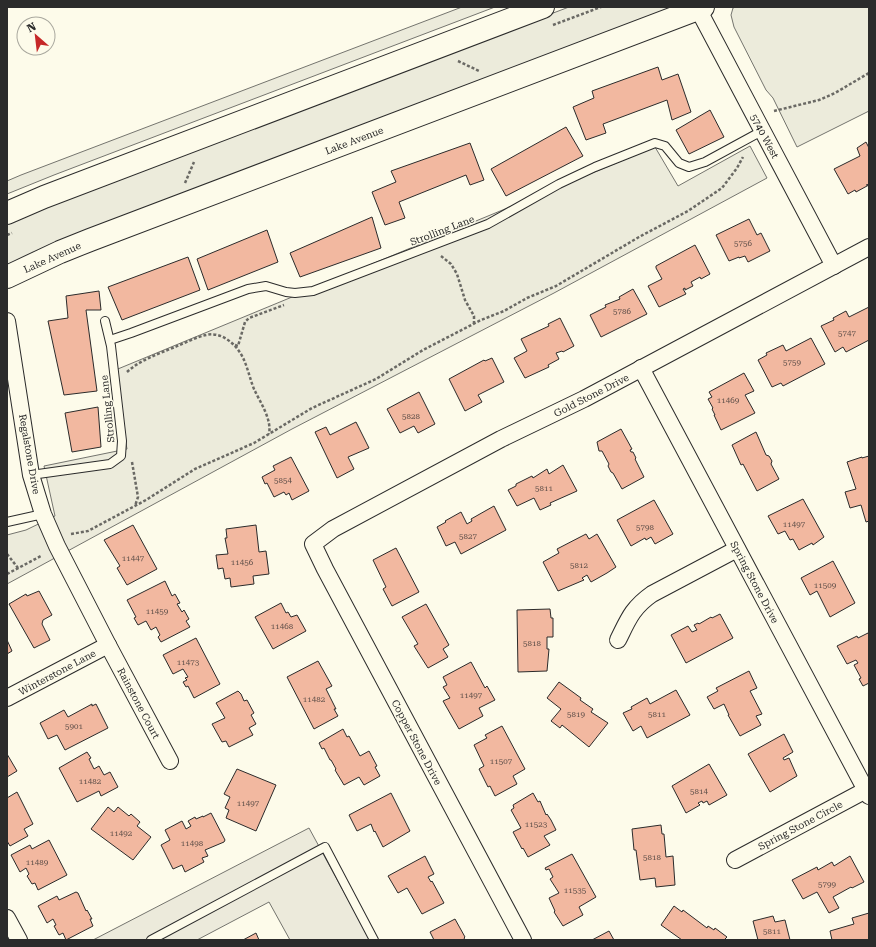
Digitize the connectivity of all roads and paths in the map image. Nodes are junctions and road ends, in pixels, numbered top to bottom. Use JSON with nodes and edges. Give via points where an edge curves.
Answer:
{"nodes":[{"id":1,"x":543,"y":7,"type":"edge"},
{"id":2,"x":699,"y":8,"type":"edge"},
{"id":3,"x":458,"y":61,"type":"dead end"},
{"id":4,"x":483,"y":72,"type":"dead end"},
{"id":5,"x":869,"y":73,"type":"edge"},
{"id":6,"x":774,"y":111,"type":"dead end"},
{"id":7,"x":762,"y":131,"type":"junction"},
{"id":8,"x":743,"y":156,"type":"dead end"},
{"id":9,"x":194,"y":161,"type":"dead end"},
{"id":10,"x":184,"y":186,"type":"dead end"},
{"id":11,"x":7,"y":213,"type":"edge"},
{"id":12,"x":869,"y":247,"type":"edge"},
{"id":13,"x":439,"y":255,"type":"dead end"},
{"id":14,"x":834,"y":266,"type":"junction"},
{"id":15,"x":7,"y":277,"type":"edge"},
{"id":16,"x":286,"y":304,"type":"dead end"},
{"id":17,"x":474,"y":316,"type":"junction"},
{"id":18,"x":481,"y":320,"type":"junction"},
{"id":19,"x":7,"y":321,"type":"edge"},
{"id":20,"x":105,"y":321,"type":"dead end"},
{"id":21,"x":474,"y":324,"type":"junction"},
{"id":22,"x":110,"y":340,"type":"junction"},
{"id":23,"x":235,"y":345,"type":"junction"},
{"id":24,"x":641,"y":368,"type":"junction"},
{"id":25,"x":126,"y":373,"type":"dead end"},
{"id":26,"x":269,"y":434,"type":"junction"},
{"id":27,"x":132,"y":458,"type":"dead end"},
{"id":28,"x":31,"y":475,"type":"junction"},
{"id":29,"x":138,"y":497,"type":"junction"},
{"id":30,"x":146,"y":500,"type":"junction"},
{"id":31,"x":134,"y":506,"type":"junction"},
{"id":32,"x":43,"y":514,"type":"junction"},
{"id":33,"x":7,"y":522,"type":"edge"},
{"id":34,"x":71,"y":534,"type":"dead end"},
{"id":35,"x":313,"y":544,"type":"joint"},
{"id":36,"x":737,"y":549,"type":"junction"},
{"id":37,"x":7,"y":554,"type":"edge"},
{"id":38,"x":41,"y":556,"type":"dead end"},
{"id":39,"x":18,"y":568,"type":"junction"},
{"id":40,"x":7,"y":574,"type":"edge"},
{"id":41,"x":618,"y":640,"type":"dead end"},
{"id":42,"x":108,"y":645,"type":"junction"},
{"id":43,"x":7,"y":698,"type":"edge"},
{"id":44,"x":170,"y":761,"type":"dead end"},
{"id":45,"x":867,"y":793,"type":"edge"},
{"id":46,"x":735,"y":860,"type":"dead end"},
{"id":47,"x":7,"y":918,"type":"edge"},
{"id":48,"x":19,"y":940,"type":"edge"},
{"id":49,"x":150,"y":940,"type":"edge"},
{"id":50,"x":374,"y":940,"type":"edge"},
{"id":51,"x":523,"y":940,"type":"edge"}],
"edges":[{"from":1,"to":11,"type":"street"},
{"from":2,"to":7,"type":"street","name":"5740 West"},
{"from":2,"to":15,"type":"street","name":"Lake Avenue","via":[[90,240]]},
{"from":3,"to":4,"type":"path"},
{"from":5,"to":6,"type":"path","via":[[819,100]]},
{"from":7,"to":14,"type":"street","name":"5740 West"},
{"from":7,"to":22,"type":"lane","name":"Strolling Lane","via":[[705,162],[689,167],[679,163],[665,146],[655,143],[559,184],[488,224],[313,291],[295,293],[266,286],[248,289]]},
{"from":8,"to":18,"type":"path","via":[[722,188],[688,211],[556,286]]},
{"from":9,"to":10,"type":"path"},
{"from":12,"to":14,"type":"street","name":"Gold Stone Drive"},
{"from":13,"to":17,"type":"path","via":[[451,264]]},
{"from":14,"to":24,"type":"street","name":"Gold Stone Drive"},
{"from":16,"to":23,"type":"path","via":[[249,318],[245,322],[238,346]]},
{"from":17,"to":18,"type":"path"},
{"from":17,"to":21,"type":"path"},
{"from":18,"to":21,"type":"path"},
{"from":19,"to":28,"type":"street","name":"Regalstone Drive"},
{"from":20,"to":22,"type":"lane","name":"Strolling Lane"},
{"from":21,"to":26,"type":"path","via":[[422,350],[376,379],[312,408]]},
{"from":22,"to":28,"type":"lane","name":"Strolling Lane","via":[[122,441],[121,456],[110,464]]},
{"from":23,"to":25,"type":"path","via":[[224,337],[207,335],[149,358]]},
{"from":23,"to":26,"type":"path","via":[[244,359],[270,426]]},
{"from":24,"to":35,"type":"street","name":"Gold Stone Drive","via":[[333,529]]},
{"from":24,"to":36,"type":"street","name":"Spring Stone Drive"},
{"from":26,"to":30,"type":"path","via":[[254,443],[194,468]]},
{"from":27,"to":29,"type":"path"},
{"from":28,"to":32,"type":"street","name":"Regalstone Drive"},
{"from":29,"to":30,"type":"path"},
{"from":29,"to":31,"type":"path"},
{"from":30,"to":31,"type":"path"},
{"from":31,"to":34,"type":"path","via":[[88,531]]},
{"from":32,"to":33,"type":"lane"},
{"from":32,"to":42,"type":"street","name":"Regalstone Drive"},
{"from":35,"to":51,"type":"street","name":"Copper Stone Drive"},
{"from":36,"to":41,"type":"street","via":[[644,600],[632,613]]},
{"from":36,"to":45,"type":"street","name":"Spring Stone Drive"},
{"from":37,"to":39,"type":"path"},
{"from":38,"to":39,"type":"path"},
{"from":39,"to":40,"type":"path"},
{"from":42,"to":43,"type":"street","name":"Winterstone Lane"},
{"from":42,"to":44,"type":"street","name":"Rainstone Court"},
{"from":45,"to":46,"type":"street","name":"Spring Stone Circle"},
{"from":47,"to":48,"type":"street"},
{"from":49,"to":50,"type":"lane","via":[[325,847]]}]}
